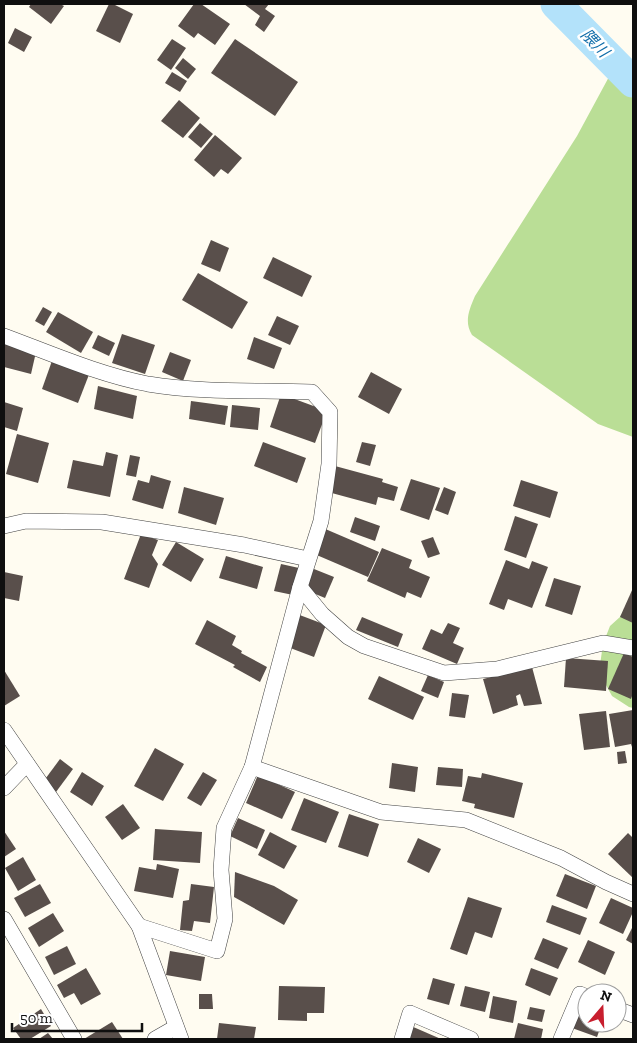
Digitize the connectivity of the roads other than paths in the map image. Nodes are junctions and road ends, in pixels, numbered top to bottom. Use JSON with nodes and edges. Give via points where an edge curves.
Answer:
{"nodes":[{"id":1,"x":4,"y":336,"type":"edge"},
{"id":2,"x":4,"y":526,"type":"edge"},
{"id":3,"x":308,"y":559,"type":"junction"},
{"id":4,"x":300,"y":587,"type":"junction"},
{"id":5,"x":633,"y":648,"type":"edge"},
{"id":6,"x":4,"y":730,"type":"edge"},
{"id":7,"x":27,"y":764,"type":"junction"},
{"id":8,"x":252,"y":767,"type":"junction"},
{"id":9,"x":4,"y":788,"type":"edge"},
{"id":10,"x":633,"y":894,"type":"edge"},
{"id":11,"x":4,"y":919,"type":"edge"},
{"id":12,"x":139,"y":926,"type":"junction"},
{"id":13,"x":577,"y":1001,"type":"edge"},
{"id":14,"x":179,"y":1033,"type":"edge"},
{"id":15,"x":74,"y":1039,"type":"edge"},
{"id":16,"x":155,"y":1039,"type":"edge"},
{"id":17,"x":402,"y":1039,"type":"edge"},
{"id":18,"x":471,"y":1039,"type":"edge"},
{"id":19,"x":561,"y":1039,"type":"edge"}],
"edges":[{"from":1,"to":3,"type":"street","via":[[93,368],[147,383],[203,391],[312,392],[330,412],[329,464],[321,521]]},
{"from":2,"to":3,"type":"street","via":[[26,521],[102,522]]},
{"from":3,"to":4,"type":"street"},
{"from":4,"to":5,"type":"street","via":[[322,614],[348,637],[364,646],[444,673],[497,669],[603,643]]},
{"from":4,"to":8,"type":"street"},
{"from":6,"to":7,"type":"street"},
{"from":7,"to":9,"type":"street"},
{"from":7,"to":12,"type":"street"},
{"from":8,"to":10,"type":"street","via":[[382,812],[466,820],[561,858]]},
{"from":8,"to":12,"type":"street","via":[[224,828],[221,870],[225,919],[217,951]]},
{"from":11,"to":15,"type":"street"},
{"from":12,"to":14,"type":"street"},
{"from":13,"to":19,"type":"street"},
{"from":14,"to":16,"type":"street"},
{"from":17,"to":18,"type":"street","via":[[410,1013]]}]}
